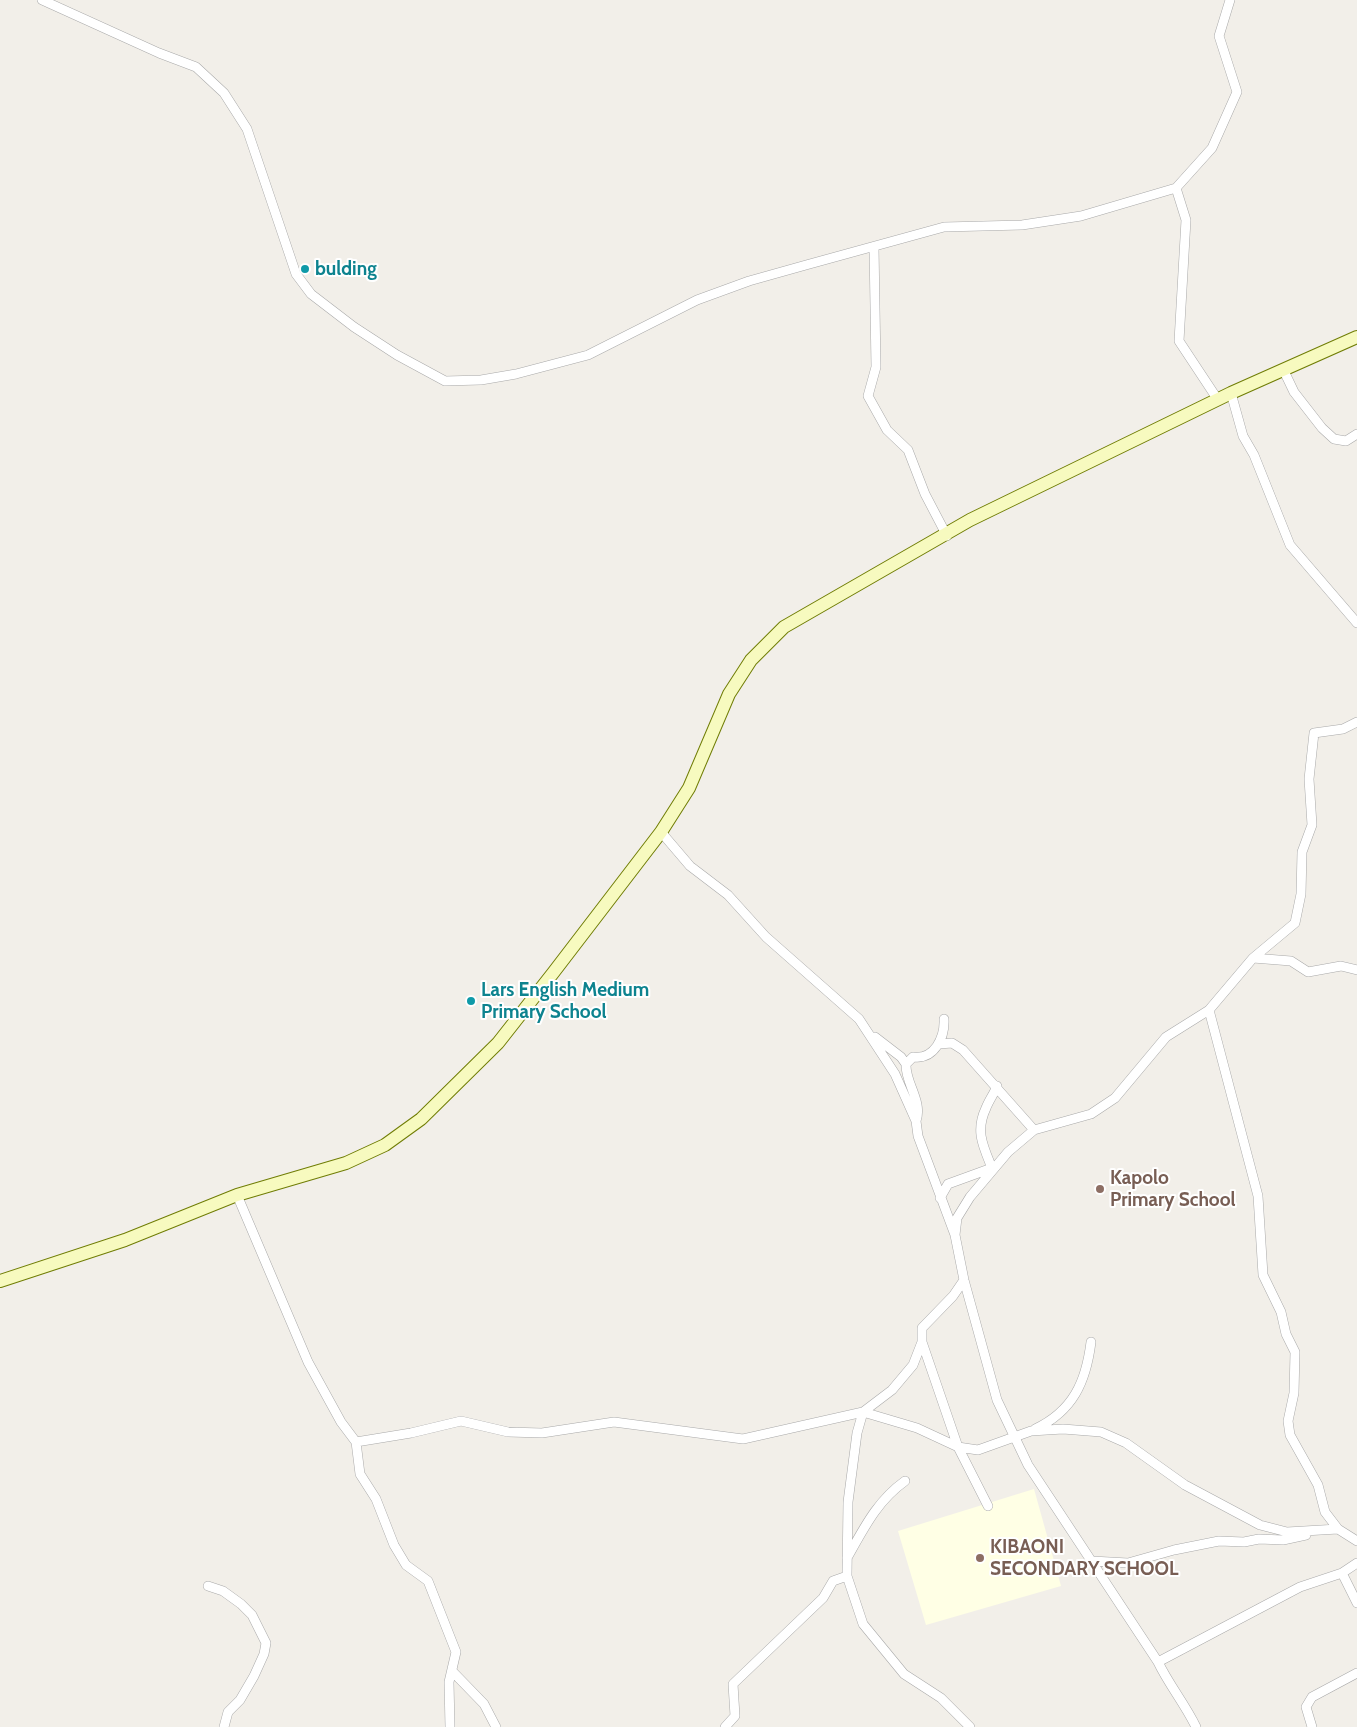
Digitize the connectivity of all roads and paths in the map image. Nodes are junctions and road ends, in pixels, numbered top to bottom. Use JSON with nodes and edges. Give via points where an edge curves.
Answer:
{"nodes":[{"id":1,"x":42,"y":0,"type":"edge"},
{"id":2,"x":1230,"y":0,"type":"edge"},
{"id":3,"x":1176,"y":188,"type":"junction"},
{"id":4,"x":874,"y":247,"type":"junction"},
{"id":5,"x":1357,"y":337,"type":"edge"},
{"id":6,"x":1283,"y":369,"type":"junction"},
{"id":7,"x":1231,"y":393,"type":"junction"},
{"id":8,"x":1218,"y":400,"type":"junction"},
{"id":9,"x":1357,"y":434,"type":"edge"},
{"id":10,"x":947,"y":536,"type":"junction"},
{"id":11,"x":1357,"y":622,"type":"edge"},
{"id":12,"x":1357,"y":722,"type":"edge"},
{"id":13,"x":660,"y":832,"type":"junction"},
{"id":14,"x":1253,"y":958,"type":"junction"},
{"id":15,"x":1357,"y":970,"type":"edge"},
{"id":16,"x":1209,"y":1010,"type":"junction"},
{"id":17,"x":859,"y":1019,"type":"junction"},
{"id":18,"x":944,"y":1019,"type":"dead end"},
{"id":19,"x":939,"y":1044,"type":"junction"},
{"id":20,"x":906,"y":1064,"type":"junction"},
{"id":21,"x":997,"y":1086,"type":"junction"},
{"id":22,"x":916,"y":1121,"type":"junction"},
{"id":23,"x":1034,"y":1130,"type":"junction"},
{"id":24,"x":992,"y":1168,"type":"junction"},
{"id":25,"x":933,"y":1176,"type":"junction"},
{"id":26,"x":955,"y":1180,"type":"junction"},
{"id":27,"x":237,"y":1195,"type":"junction"},
{"id":28,"x":940,"y":1198,"type":"junction"},
{"id":29,"x":955,"y":1235,"type":"junction"},
{"id":30,"x":964,"y":1280,"type":"junction"},
{"id":31,"x":0,"y":1281,"type":"edge"},
{"id":32,"x":922,"y":1342,"type":"junction"},
{"id":33,"x":1091,"y":1342,"type":"dead end"},
{"id":34,"x":862,"y":1412,"type":"junction"},
{"id":35,"x":1031,"y":1431,"type":"junction"},
{"id":36,"x":1015,"y":1435,"type":"junction"},
{"id":37,"x":356,"y":1442,"type":"junction"},
{"id":38,"x":958,"y":1447,"type":"junction"},
{"id":39,"x":905,"y":1481,"type":"dead end"},
{"id":40,"x":988,"y":1506,"type":"dead end"},
{"id":41,"x":1338,"y":1529,"type":"junction"},
{"id":42,"x":1316,"y":1532,"type":"junction"},
{"id":43,"x":1357,"y":1541,"type":"edge"},
{"id":44,"x":847,"y":1558,"type":"junction"},
{"id":45,"x":1092,"y":1561,"type":"junction"},
{"id":46,"x":1357,"y":1563,"type":"edge"},
{"id":47,"x":1342,"y":1573,"type":"junction"},
{"id":48,"x":846,"y":1576,"type":"junction"},
{"id":49,"x":208,"y":1586,"type":"dead end"},
{"id":50,"x":1357,"y":1603,"type":"edge"},
{"id":51,"x":1158,"y":1662,"type":"junction"},
{"id":52,"x":452,"y":1671,"type":"junction"},
{"id":53,"x":1357,"y":1673,"type":"edge"},
{"id":54,"x":224,"y":1727,"type":"edge"},
{"id":55,"x":450,"y":1727,"type":"edge"},
{"id":56,"x":496,"y":1727,"type":"edge"},
{"id":57,"x":725,"y":1727,"type":"edge"},
{"id":58,"x":970,"y":1727,"type":"edge"},
{"id":59,"x":1196,"y":1727,"type":"edge"},
{"id":60,"x":1312,"y":1727,"type":"edge"}],
"edges":[{"from":1,"to":4,"type":"street","via":[[196,67],[224,93],[247,129],[296,274],[311,294],[397,355],[445,381],[481,380],[588,355],[697,300],[748,281]]},
{"from":2,"to":3,"type":"street","via":[[1219,36],[1237,92],[1212,148]]},
{"from":3,"to":4,"type":"street","via":[[1081,216],[1022,226],[944,227]]},
{"from":3,"to":8,"type":"street","via":[[1186,220],[1179,341]]},
{"from":4,"to":10,"type":"street","via":[[876,367],[868,396],[888,430],[908,450],[925,494]]},
{"from":5,"to":6,"type":"main road"},
{"from":6,"to":7,"type":"main road"},
{"from":6,"to":9,"type":"street","via":[[1294,392],[1334,439],[1346,441]]},
{"from":7,"to":8,"type":"main road"},
{"from":7,"to":11,"type":"street","via":[[1243,436],[1254,455],[1290,545]]},
{"from":8,"to":10,"type":"main road","via":[[970,520]]},
{"from":10,"to":13,"type":"main road","via":[[784,627],[751,660],[729,694],[689,788]]},
{"from":12,"to":14,"type":"street","via":[[1343,729],[1314,733],[1309,779],[1312,825],[1302,852],[1302,894],[1295,923]]},
{"from":13,"to":17,"type":"street","via":[[690,866],[728,895],[766,937]]},
{"from":13,"to":27,"type":"main road","via":[[498,1043],[421,1119],[385,1145],[346,1163]]},
{"from":14,"to":15,"type":"street","via":[[1291,961],[1308,972],[1341,966]]},
{"from":14,"to":16,"type":"street"},
{"from":16,"to":23,"type":"street","via":[[1166,1037],[1115,1098],[1091,1114]]},
{"from":16,"to":41,"type":"street","via":[[1258,1196],[1263,1275],[1295,1352],[1294,1393],[1288,1421],[1290,1435],[1318,1485],[1325,1512]]},
{"from":17,"to":20,"type":"street"},
{"from":17,"to":22,"type":"street","via":[[895,1074]]},
{"from":18,"to":19,"type":"street"},
{"from":19,"to":20,"type":"street","via":[[930,1054],[913,1057]]},
{"from":19,"to":21,"type":"street","via":[[952,1043],[963,1050]]},
{"from":20,"to":22,"type":"street","via":[[918,1109]]},
{"from":21,"to":23,"type":"street"},
{"from":21,"to":24,"type":"street","via":[[983,1114],[979,1131]]},
{"from":22,"to":25,"type":"street","via":[[918,1136]]},
{"from":23,"to":24,"type":"street"},
{"from":24,"to":26,"type":"street"},
{"from":24,"to":29,"type":"street","via":[[956,1218]]},
{"from":25,"to":26,"type":"street"},
{"from":25,"to":28,"type":"street"},
{"from":26,"to":28,"type":"street","via":[[948,1184]]},
{"from":27,"to":31,"type":"main road","via":[[125,1240]]},
{"from":27,"to":37,"type":"street","via":[[308,1362],[341,1422]]},
{"from":28,"to":29,"type":"street"},
{"from":29,"to":30,"type":"street"},
{"from":30,"to":32,"type":"street","via":[[954,1296],[922,1328]]},
{"from":30,"to":36,"type":"street","via":[[997,1400]]},
{"from":32,"to":34,"type":"street","via":[[913,1365],[892,1390]]},
{"from":32,"to":38,"type":"street"},
{"from":33,"to":35,"type":"street","via":[[1089,1362],[1072,1400],[1052,1421]]},
{"from":34,"to":37,"type":"street","via":[[743,1439],[614,1422],[542,1433],[508,1432],[461,1421]]},
{"from":34,"to":38,"type":"street","via":[[918,1428]]},
{"from":34,"to":44,"type":"street","via":[[848,1502]]},
{"from":35,"to":36,"type":"street"},
{"from":35,"to":42,"type":"street","via":[[1101,1432],[1126,1443],[1185,1485],[1260,1525],[1287,1532]]},
{"from":36,"to":38,"type":"street","via":[[978,1450]]},
{"from":36,"to":45,"type":"street","via":[[1028,1465]]},
{"from":37,"to":52,"type":"street","via":[[360,1474],[376,1499],[394,1545],[406,1565],[428,1581],[456,1652]]},
{"from":38,"to":40,"type":"street"},
{"from":39,"to":44,"type":"street","via":[[881,1501]]},
{"from":41,"to":42,"type":"street"},
{"from":41,"to":43,"type":"street"},
{"from":42,"to":45,"type":"street","via":[[1284,1540],[1219,1541],[1128,1563]]},
{"from":44,"to":48,"type":"street"},
{"from":45,"to":51,"type":"street"},
{"from":46,"to":47,"type":"street"},
{"from":47,"to":50,"type":"street"},
{"from":47,"to":51,"type":"street","via":[[1300,1588]]},
{"from":48,"to":57,"type":"street","via":[[833,1581],[823,1598],[733,1684],[735,1716]]},
{"from":48,"to":58,"type":"street","via":[[864,1624],[904,1674],[941,1698]]},
{"from":49,"to":54,"type":"street","via":[[223,1591],[241,1604],[252,1615],[266,1643],[254,1676],[240,1700],[228,1712]]},
{"from":51,"to":59,"type":"street"},
{"from":52,"to":55,"type":"street","via":[[448,1711]]},
{"from":52,"to":56,"type":"street","via":[[484,1704]]},
{"from":53,"to":60,"type":"street","via":[[1312,1697],[1306,1707]]}]}
